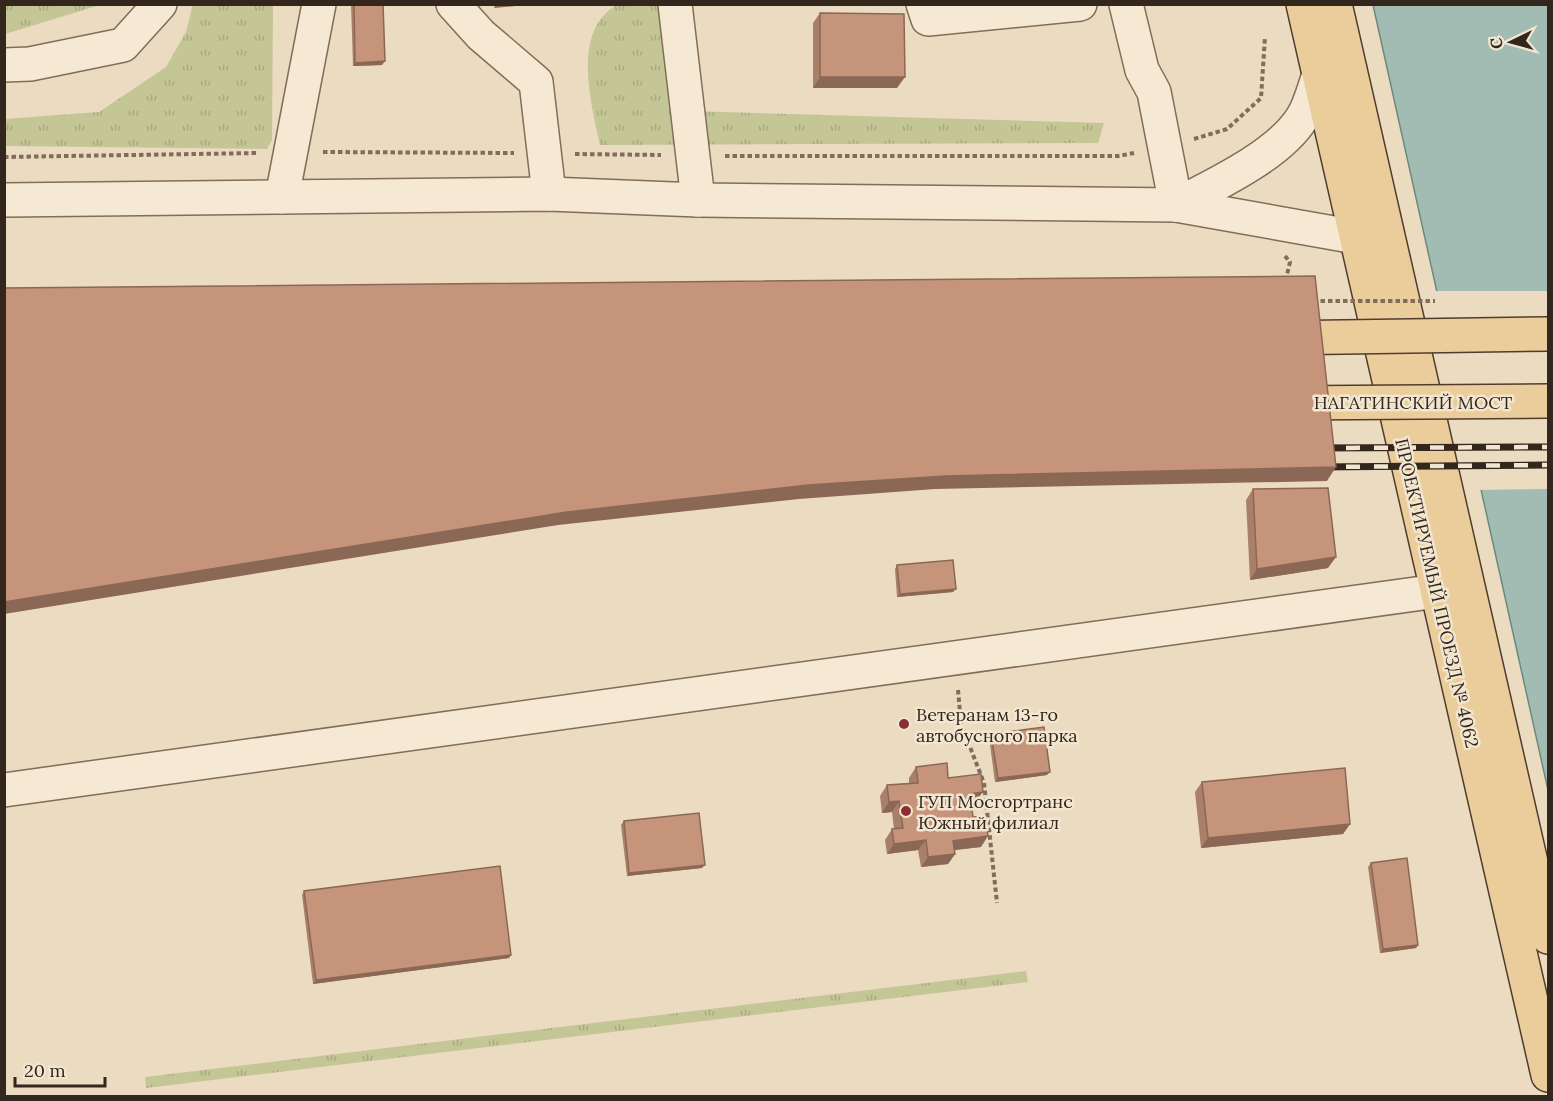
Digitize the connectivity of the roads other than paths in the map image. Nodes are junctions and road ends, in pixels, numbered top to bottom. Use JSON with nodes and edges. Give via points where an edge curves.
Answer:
{"nodes":[{"id":1,"x":160,"y":4,"type":"edge"},
{"id":2,"x":319,"y":4,"type":"edge"},
{"id":3,"x":453,"y":4,"type":"edge"},
{"id":4,"x":675,"y":4,"type":"edge"},
{"id":5,"x":923,"y":4,"type":"edge"},
{"id":6,"x":1080,"y":4,"type":"edge"},
{"id":7,"x":1126,"y":4,"type":"edge"},
{"id":8,"x":1303,"y":4,"type":"edge"},
{"id":9,"x":1335,"y":4,"type":"edge"},
{"id":10,"x":4,"y":65,"type":"edge"},
{"id":11,"x":1319,"y":75,"type":"junction"},
{"id":12,"x":1288,"y":136,"type":"junction"},
{"id":13,"x":1335,"y":147,"type":"junction"},
{"id":14,"x":1374,"y":175,"type":"junction"},
{"id":15,"x":549,"y":194,"type":"junction"},
{"id":16,"x":282,"y":196,"type":"junction"},
{"id":17,"x":4,"y":200,"type":"edge"},
{"id":18,"x":698,"y":200,"type":"junction"},
{"id":19,"x":1176,"y":205,"type":"junction"},
{"id":20,"x":1356,"y":237,"type":"junction"},
{"id":21,"x":1548,"y":333,"type":"edge"},
{"id":22,"x":1241,"y":338,"type":"edge"},
{"id":23,"x":1548,"y":401,"type":"edge"},
{"id":24,"x":1252,"y":403,"type":"edge"},
{"id":25,"x":1453,"y":590,"type":"junction"},
{"id":26,"x":4,"y":790,"type":"edge"},
{"id":27,"x":1548,"y":937,"type":"edge"},
{"id":28,"x":1548,"y":1075,"type":"edge"}],
"edges":[{"from":1,"to":10,"type":"street","via":[[123,45],[30,64]]},
{"from":2,"to":16,"type":"street"},
{"from":3,"to":15,"type":"street","via":[[481,35],[536,82]]},
{"from":4,"to":18,"type":"street"},
{"from":5,"to":6,"type":"street","via":[[928,19]]},
{"from":7,"to":19,"type":"street","via":[[1142,70],[1154,92]]},
{"from":8,"to":11,"type":"main road","name":"ПРОЕКТИРУЕМЫЙ ПРОЕЗД № 4062"},
{"from":9,"to":14,"type":"main road","name":"ПРОЕКТИРУЕМЫЙ ПРОЕЗД № 4062"},
{"from":11,"to":12,"type":"street","via":[[1303,117]]},
{"from":11,"to":13,"type":"main road","name":"ПРОЕКТИРУЕМЫЙ ПРОЕЗД № 4062"},
{"from":12,"to":13,"type":"street"},
{"from":12,"to":19,"type":"street","via":[[1233,176]]},
{"from":13,"to":14,"type":"street"},
{"from":13,"to":20,"type":"main road","name":"ПРОЕКТИРУЕМЫЙ ПРОЕЗД № 4062"},
{"from":14,"to":25,"type":"main road","name":"ПРОЕКТИРУЕМЫЙ ПРОЕЗД № 4062"},
{"from":15,"to":16,"type":"street"},
{"from":15,"to":18,"type":"street"},
{"from":16,"to":17,"type":"street"},
{"from":18,"to":19,"type":"street"},
{"from":19,"to":20,"type":"street"},
{"from":20,"to":25,"type":"main road","name":"ПРОЕКТИРУЕМЫЙ ПРОЕЗД № 4062"},
{"from":21,"to":22,"type":"main road","bridge":true},
{"from":23,"to":24,"type":"main road","name":"НАГАТИНСКИЙ МОСТ","bridge":true},
{"from":25,"to":26,"type":"street"},
{"from":25,"to":27,"type":"main road","name":"ПРОЕКТИРУЕМЫЙ ПРОЕЗД № 4062"},
{"from":25,"to":28,"type":"main road","name":"ПРОЕКТИРУЕМЫЙ ПРОЕЗД № 4062"}]}
